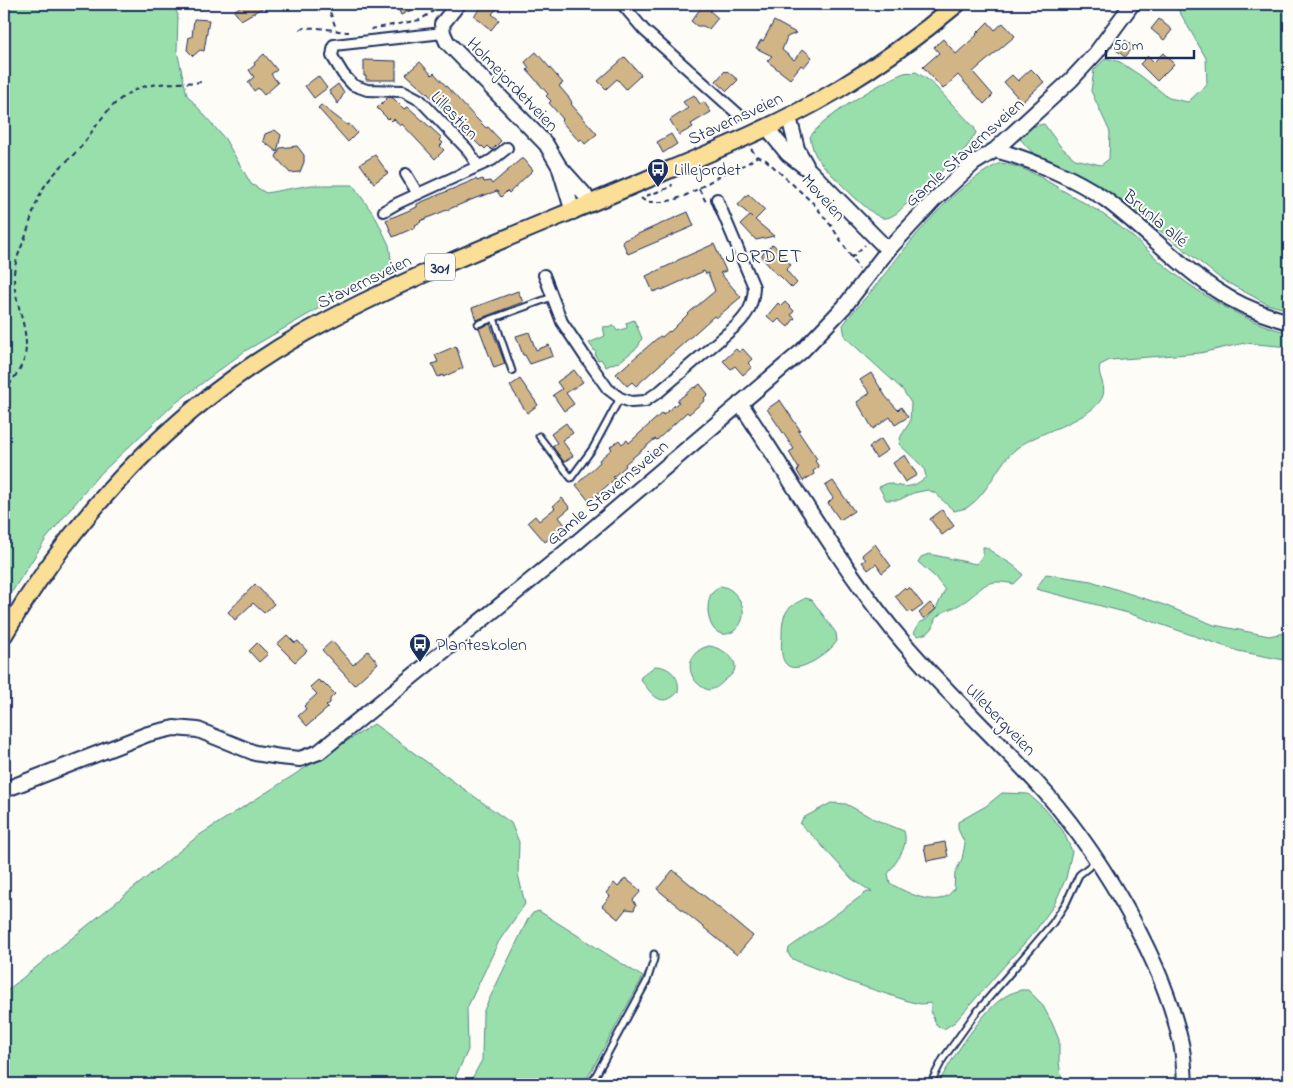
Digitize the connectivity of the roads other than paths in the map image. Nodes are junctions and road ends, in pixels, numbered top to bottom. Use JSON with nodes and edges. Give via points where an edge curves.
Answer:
{"nodes":[{"id":1,"x":458,"y":4,"type":"edge"},
{"id":2,"x":622,"y":4,"type":"edge"},
{"id":3,"x":958,"y":4,"type":"edge"},
{"id":4,"x":1132,"y":4,"type":"edge"},
{"id":5,"x":442,"y":33,"type":"junction"},
{"id":6,"x":738,"y":114,"type":"dead end"},
{"id":7,"x":787,"y":117,"type":"junction"},
{"id":8,"x":768,"y":127,"type":"junction"},
{"id":9,"x":507,"y":148,"type":"dead end"},
{"id":10,"x":994,"y":150,"type":"junction"},
{"id":11,"x":478,"y":166,"type":"junction"},
{"id":12,"x":559,"y":166,"type":"junction"},
{"id":13,"x":809,"y":170,"type":"junction"},
{"id":14,"x":406,"y":174,"type":"dead end"},
{"id":15,"x":418,"y":194,"type":"junction"},
{"id":16,"x":717,"y":199,"type":"dead end"},
{"id":17,"x":589,"y":204,"type":"junction"},
{"id":18,"x":384,"y":211,"type":"dead end"},
{"id":19,"x":573,"y":212,"type":"junction"},
{"id":20,"x":888,"y":250,"type":"junction"},
{"id":21,"x":544,"y":275,"type":"dead end"},
{"id":22,"x":552,"y":297,"type":"junction"},
{"id":23,"x":494,"y":318,"type":"junction"},
{"id":24,"x":1289,"y":322,"type":"edge"},
{"id":25,"x":478,"y":324,"type":"dead end"},
{"id":26,"x":512,"y":371,"type":"dead end"},
{"id":27,"x":620,"y":398,"type":"junction"},
{"id":28,"x":740,"y":403,"type":"junction"},
{"id":29,"x":539,"y":436,"type":"dead end"},
{"id":30,"x":4,"y":636,"type":"edge"},
{"id":31,"x":4,"y":790,"type":"edge"},
{"id":32,"x":1096,"y":861,"type":"junction"},
{"id":33,"x":654,"y":954,"type":"dead end"},
{"id":34,"x":591,"y":1084,"type":"edge"},
{"id":35,"x":930,"y":1084,"type":"edge"},
{"id":36,"x":1185,"y":1084,"type":"edge"}],
"edges":[{"from":1,"to":5,"type":"street","name":"Holmejordetveien","via":[[442,24]]},
{"from":2,"to":6,"type":"street","via":[[644,30]]},
{"from":3,"to":7,"type":"main road","name":"Stavernsveien","number":"301","via":[[854,79]]},
{"from":4,"to":10,"type":"street","name":"Gamle Stavernsveien","via":[[1084,67]]},
{"from":5,"to":11,"type":"street","name":"Lillestien","via":[[334,44],[332,56],[353,85],[367,90],[403,91],[420,100],[468,150]]},
{"from":5,"to":12,"type":"street","name":"Holmejordetveien","via":[[458,55],[546,144]]},
{"from":7,"to":8,"type":"main road","name":"Stavernsveien","number":"301"},
{"from":7,"to":13,"type":"street","via":[[797,149]]},
{"from":8,"to":13,"type":"street","via":[[788,154]]},
{"from":8,"to":17,"type":"main road","name":"Stavernsveien","number":"301"},
{"from":9,"to":11,"type":"street","name":"Lillestien"},
{"from":10,"to":20,"type":"street","name":"Gamle Stavernsveien","via":[[974,162]]},
{"from":10,"to":24,"type":"street","name":"Brunla allé","via":[[1017,155],[1091,190],[1218,291],[1249,308]]},
{"from":11,"to":15,"type":"street","name":"Lillestien"},
{"from":12,"to":17,"type":"street","name":"Holmejordetveien"},
{"from":12,"to":19,"type":"street","name":"Holmejordetveien"},
{"from":13,"to":20,"type":"street"},
{"from":14,"to":15,"type":"street"},
{"from":15,"to":18,"type":"street","name":"Lillestien"},
{"from":16,"to":27,"type":"street","via":[[754,287],[754,302],[747,315],[660,391],[645,400],[631,402]]},
{"from":17,"to":19,"type":"main road","name":"Stavernsveien","number":"301"},
{"from":19,"to":30,"type":"main road","name":"Stavernsveien","number":"301","via":[[441,266],[369,300],[304,333],[233,380],[161,438],[114,485],[42,574]]},
{"from":20,"to":28,"type":"street","name":"Gamle Stavernsveien","via":[[844,307],[808,345]]},
{"from":21,"to":22,"type":"street"},
{"from":22,"to":23,"type":"lane"},
{"from":22,"to":27,"type":"street","via":[[562,322],[586,358],[608,389]]},
{"from":23,"to":25,"type":"lane"},
{"from":23,"to":26,"type":"lane"},
{"from":27,"to":29,"type":"lane","via":[[593,448],[571,478]]},
{"from":28,"to":31,"type":"street","name":"Gamle Stavernsveien","via":[[556,560],[319,752],[300,759],[255,753],[198,730],[174,728],[148,734]]},
{"from":28,"to":32,"type":"street","name":"Ullebergveien","via":[[838,554],[886,621],[929,672],[1049,797]]},
{"from":32,"to":35,"type":"lane","via":[[1079,875],[1052,924],[975,1014],[943,1059]]},
{"from":32,"to":36,"type":"street","name":"Ullebergveien","via":[[1147,949],[1166,992],[1180,1040]]},
{"from":33,"to":34,"type":"lane","via":[[647,981]]}]}
